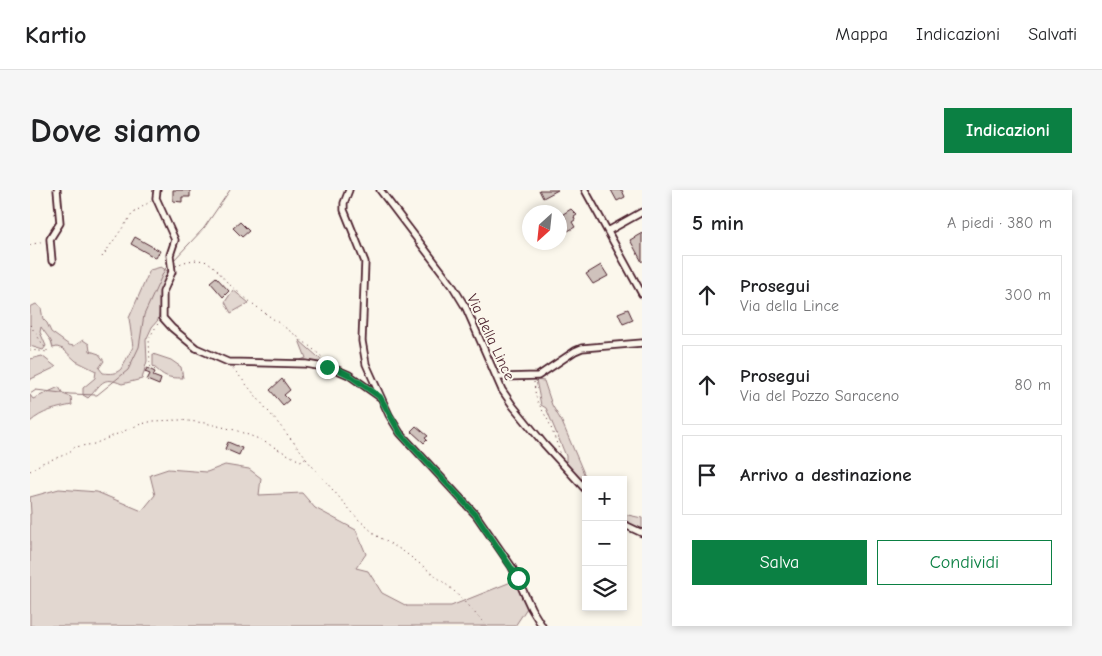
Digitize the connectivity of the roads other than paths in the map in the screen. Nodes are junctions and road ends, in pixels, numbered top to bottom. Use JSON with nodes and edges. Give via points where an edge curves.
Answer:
{"nodes":[{"id":1,"x":57,"y":190,"type":"edge"},
{"id":2,"x":157,"y":190,"type":"edge"},
{"id":3,"x":350,"y":190,"type":"edge"},
{"id":4,"x":380,"y":190,"type":"edge"},
{"id":5,"x":585,"y":190,"type":"edge"},
{"id":6,"x":642,"y":212,"type":"edge"},
{"id":7,"x":608,"y":231,"type":"junction"},
{"id":8,"x":52,"y":261,"type":"dead end"},
{"id":9,"x":642,"y":294,"type":"edge"},
{"id":10,"x":642,"y":343,"type":"edge"},
{"id":11,"x":497,"y":377,"type":"junction"},
{"id":12,"x":380,"y":397,"type":"junction"},
{"id":13,"x":582,"y":486,"type":"edge"},
{"id":14,"x":627,"y":526,"type":"edge"},
{"id":15,"x":642,"y":533,"type":"edge"},
{"id":16,"x":542,"y":626,"type":"edge"}],
"edges":[{"from":1,"to":8,"type":"street","via":[[60,223],[50,238]]},
{"from":2,"to":12,"type":"street","via":[[156,198],[174,240],[170,255],[172,269],[163,292],[163,318],[172,328],[196,348],[228,362],[306,364],[335,369]]},
{"from":3,"to":12,"type":"street","via":[[344,210],[365,262],[363,347],[366,364]]},
{"from":4,"to":11,"type":"street","name":"Via della Lince","via":[[452,285]]},
{"from":5,"to":7,"type":"street"},
{"from":6,"to":7,"type":"street"},
{"from":7,"to":9,"type":"street"},
{"from":10,"to":11,"type":"street","via":[[582,348],[535,376]]},
{"from":11,"to":13,"type":"street","name":"Via della Lince","via":[[513,406]]},
{"from":12,"to":16,"type":"street","via":[[400,433],[476,515],[512,567]]},
{"from":14,"to":15,"type":"street"}]}
